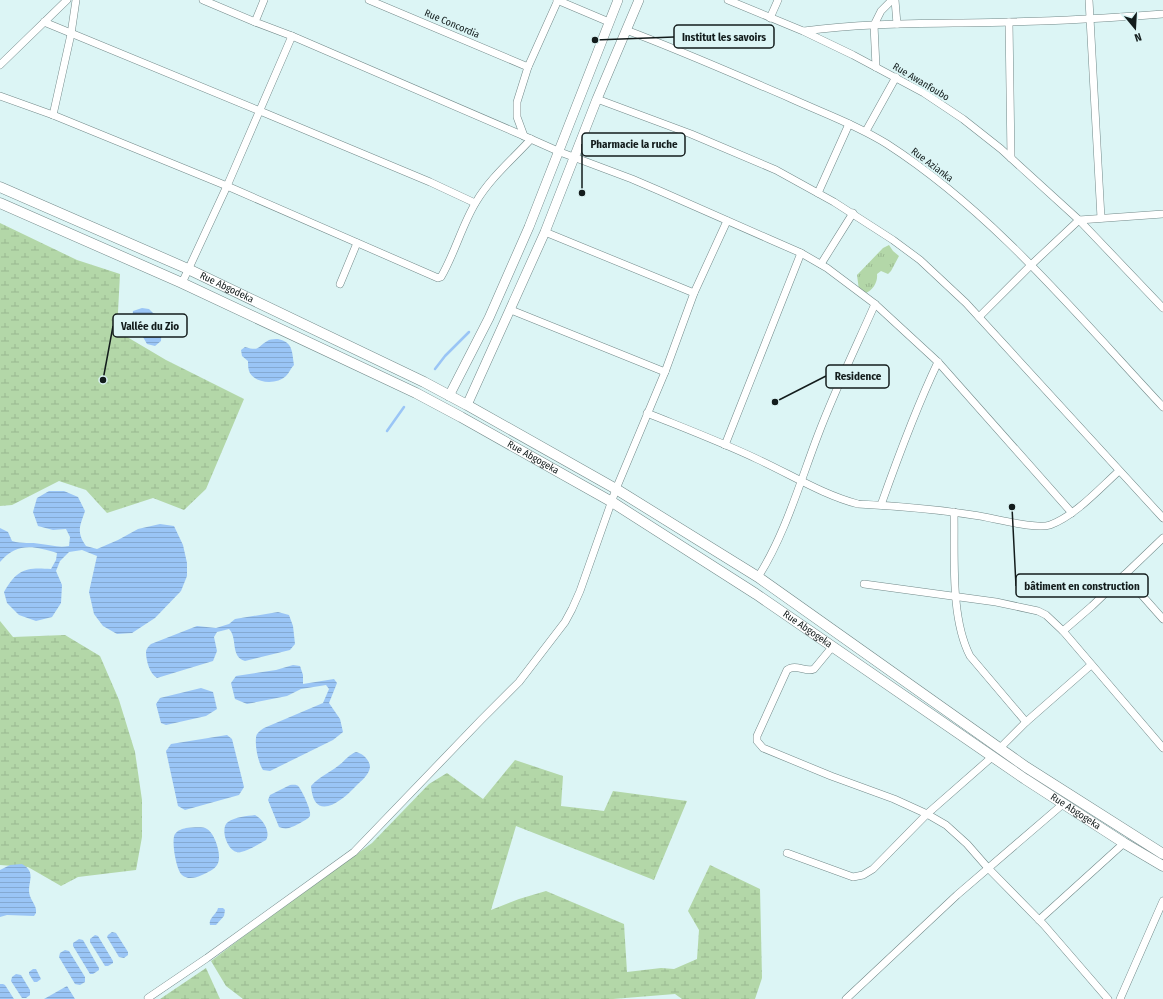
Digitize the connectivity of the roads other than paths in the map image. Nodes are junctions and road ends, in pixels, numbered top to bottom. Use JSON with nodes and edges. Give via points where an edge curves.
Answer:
{"nodes":[{"id":1,"x":67,"y":0,"type":"edge"},
{"id":2,"x":76,"y":0,"type":"edge"},
{"id":3,"x":203,"y":0,"type":"edge"},
{"id":4,"x":264,"y":0,"type":"edge"},
{"id":5,"x":369,"y":0,"type":"edge"},
{"id":6,"x":557,"y":0,"type":"edge"},
{"id":7,"x":618,"y":0,"type":"edge"},
{"id":8,"x":639,"y":0,"type":"edge"},
{"id":9,"x":728,"y":0,"type":"edge"},
{"id":10,"x":778,"y":0,"type":"edge"},
{"id":11,"x":893,"y":0,"type":"edge"},
{"id":12,"x":1089,"y":0,"type":"edge"},
{"id":13,"x":1163,"y":14,"type":"edge"},
{"id":14,"x":770,"y":18,"type":"junction"},
{"id":15,"x":1090,"y":19,"type":"junction"},
{"id":16,"x":44,"y":22,"type":"junction"},
{"id":17,"x":255,"y":22,"type":"junction"},
{"id":18,"x":609,"y":22,"type":"junction"},
{"id":19,"x":1009,"y":22,"type":"junction"},
{"id":20,"x":898,"y":24,"type":"junction"},
{"id":21,"x":874,"y":25,"type":"junction"},
{"id":22,"x":626,"y":30,"type":"junction"},
{"id":23,"x":803,"y":31,"type":"junction"},
{"id":24,"x":71,"y":34,"type":"junction"},
{"id":25,"x":292,"y":36,"type":"junction"},
{"id":26,"x":0,"y":65,"type":"edge"},
{"id":27,"x":528,"y":67,"type":"junction"},
{"id":28,"x":876,"y":67,"type":"junction"},
{"id":29,"x":896,"y":77,"type":"junction"},
{"id":30,"x":0,"y":96,"type":"edge"},
{"id":31,"x":597,"y":99,"type":"junction"},
{"id":32,"x":260,"y":111,"type":"junction"},
{"id":33,"x":53,"y":115,"type":"junction"},
{"id":34,"x":849,"y":124,"type":"junction"},
{"id":35,"x":866,"y":131,"type":"junction"},
{"id":36,"x":527,"y":137,"type":"junction"},
{"id":37,"x":560,"y":152,"type":"junction"},
{"id":38,"x":575,"y":158,"type":"junction"},
{"id":39,"x":1011,"y":158,"type":"junction"},
{"id":40,"x":227,"y":186,"type":"junction"},
{"id":41,"x":0,"y":187,"type":"edge"},
{"id":42,"x":818,"y":193,"type":"junction"},
{"id":43,"x":0,"y":203,"type":"edge"},
{"id":44,"x":475,"y":203,"type":"junction"},
{"id":45,"x":853,"y":213,"type":"junction"},
{"id":46,"x":1163,"y":214,"type":"edge"},
{"id":47,"x":1100,"y":218,"type":"junction"},
{"id":48,"x":1079,"y":220,"type":"junction"},
{"id":49,"x":727,"y":221,"type":"junction"},
{"id":50,"x":545,"y":232,"type":"junction"},
{"id":51,"x":357,"y":242,"type":"junction"},
{"id":52,"x":801,"y":254,"type":"junction"},
{"id":53,"x":821,"y":264,"type":"junction"},
{"id":54,"x":1031,"y":265,"type":"junction"},
{"id":55,"x":188,"y":269,"type":"junction"},
{"id":56,"x":182,"y":283,"type":"junction"},
{"id":57,"x":340,"y":284,"type":"dead end"},
{"id":58,"x":694,"y":293,"type":"junction"},
{"id":59,"x":874,"y":304,"type":"junction"},
{"id":60,"x":1163,"y":308,"type":"edge"},
{"id":61,"x":511,"y":310,"type":"junction"},
{"id":62,"x":979,"y":317,"type":"junction"},
{"id":63,"x":938,"y":362,"type":"junction"},
{"id":64,"x":664,"y":372,"type":"junction"},
{"id":65,"x":449,"y":396,"type":"junction"},
{"id":66,"x":467,"y":405,"type":"junction"},
{"id":67,"x":443,"y":407,"type":"joint"},
{"id":68,"x":1163,"y":407,"type":"edge"},
{"id":69,"x":647,"y":413,"type":"junction"},
{"id":70,"x":725,"y":445,"type":"junction"},
{"id":71,"x":1119,"y":471,"type":"junction"},
{"id":72,"x":801,"y":480,"type":"junction"},
{"id":73,"x":616,"y":489,"type":"junction"},
{"id":74,"x":612,"y":502,"type":"junction"},
{"id":75,"x":881,"y":505,"type":"junction"},
{"id":76,"x":954,"y":512,"type":"junction"},
{"id":77,"x":1072,"y":513,"type":"junction"},
{"id":78,"x":1163,"y":518,"type":"edge"},
{"id":79,"x":1163,"y":538,"type":"edge"},
{"id":80,"x":1124,"y":575,"type":"junction"},
{"id":81,"x":758,"y":578,"type":"junction"},
{"id":82,"x":864,"y":584,"type":"dead end"},
{"id":83,"x":956,"y":596,"type":"junction"},
{"id":84,"x":1163,"y":619,"type":"edge"},
{"id":85,"x":1063,"y":631,"type":"junction"},
{"id":86,"x":833,"y":646,"type":"junction"},
{"id":87,"x":1091,"y":665,"type":"junction"},
{"id":88,"x":1026,"y":722,"type":"junction"},
{"id":89,"x":1000,"y":748,"type":"junction"},
{"id":90,"x":1163,"y":748,"type":"edge"},
{"id":91,"x":992,"y":757,"type":"junction"},
{"id":92,"x":1063,"y":804,"type":"junction"},
{"id":93,"x":927,"y":814,"type":"junction"},
{"id":94,"x":1124,"y":843,"type":"junction"},
{"id":95,"x":787,"y":853,"type":"dead end"},
{"id":96,"x":1163,"y":854,"type":"edge"},
{"id":97,"x":1163,"y":866,"type":"edge"},
{"id":98,"x":988,"y":868,"type":"junction"},
{"id":99,"x":1163,"y":901,"type":"edge"},
{"id":100,"x":1039,"y":920,"type":"junction"},
{"id":101,"x":148,"y":998,"type":"dead end"},
{"id":102,"x":846,"y":999,"type":"edge"},
{"id":103,"x":1108,"y":999,"type":"edge"},
{"id":104,"x":1120,"y":999,"type":"edge"}],
"edges":[{"from":1,"to":16,"type":"street"},
{"from":2,"to":24,"type":"street"},
{"from":3,"to":17,"type":"street"},
{"from":4,"to":17,"type":"street"},
{"from":5,"to":27,"type":"street","name":"Rue Concordia"},
{"from":6,"to":18,"type":"street"},
{"from":6,"to":27,"type":"street"},
{"from":7,"to":18,"type":"main road"},
{"from":8,"to":22,"type":"main road"},
{"from":9,"to":14,"type":"street","name":"Rue Awanfoubo"},
{"from":10,"to":14,"type":"street"},
{"from":11,"to":20,"type":"street"},
{"from":11,"to":21,"type":"street","via":[[881,11]]},
{"from":12,"to":15,"type":"street"},
{"from":13,"to":15,"type":"street"},
{"from":14,"to":23,"type":"street","name":"Rue Awanfoubo"},
{"from":15,"to":19,"type":"street"},
{"from":15,"to":47,"type":"street"},
{"from":16,"to":24,"type":"street"},
{"from":16,"to":26,"type":"street"},
{"from":17,"to":25,"type":"street"},
{"from":18,"to":37,"type":"main road"},
{"from":19,"to":20,"type":"street"},
{"from":19,"to":39,"type":"street"},
{"from":20,"to":21,"type":"street"},
{"from":21,"to":23,"type":"street"},
{"from":21,"to":28,"type":"street"},
{"from":22,"to":31,"type":"main road"},
{"from":22,"to":34,"type":"street","name":"Rue Azianka"},
{"from":23,"to":28,"type":"street","name":"Rue Awanfoubo"},
{"from":24,"to":32,"type":"street"},
{"from":24,"to":33,"type":"street"},
{"from":25,"to":32,"type":"street"},
{"from":25,"to":36,"type":"street"},
{"from":27,"to":36,"type":"street","via":[[516,110],[519,124]]},
{"from":28,"to":29,"type":"street","name":"Rue Awanfoubo"},
{"from":29,"to":35,"type":"street"},
{"from":29,"to":39,"type":"street","name":"Rue Awanfoubo","via":[[963,119]]},
{"from":30,"to":33,"type":"street"},
{"from":31,"to":38,"type":"main road"},
{"from":31,"to":42,"type":"street","via":[[739,154],[776,170]]},
{"from":32,"to":40,"type":"street"},
{"from":32,"to":44,"type":"street"},
{"from":33,"to":40,"type":"street"},
{"from":34,"to":35,"type":"street","name":"Rue Azianka"},
{"from":34,"to":42,"type":"street"},
{"from":35,"to":54,"type":"street","name":"Rue Azianka","via":[[945,186]]},
{"from":36,"to":37,"type":"street"},
{"from":36,"to":44,"type":"street"},
{"from":37,"to":38,"type":"street"},
{"from":37,"to":65,"type":"main road","via":[[489,318]]},
{"from":38,"to":49,"type":"street","via":[[632,179]]},
{"from":38,"to":50,"type":"main road"},
{"from":39,"to":48,"type":"street","name":"Rue Awanfoubo"},
{"from":40,"to":51,"type":"street"},
{"from":40,"to":55,"type":"street"},
{"from":41,"to":55,"type":"main road","name":"Rue Abgodeka"},
{"from":42,"to":45,"type":"street"},
{"from":43,"to":56,"type":"main road","name":"Rue Abgodeka"},
{"from":44,"to":51,"type":"street","via":[[441,277],[434,277]]},
{"from":45,"to":53,"type":"street"},
{"from":45,"to":62,"type":"street","via":[[920,260]]},
{"from":46,"to":47,"type":"street"},
{"from":47,"to":48,"type":"street"},
{"from":48,"to":54,"type":"street"},
{"from":48,"to":60,"type":"street","name":"Rue Awanfoubo"},
{"from":49,"to":52,"type":"street"},
{"from":49,"to":58,"type":"street"},
{"from":50,"to":58,"type":"street"},
{"from":50,"to":61,"type":"main road"},
{"from":51,"to":57,"type":"street"},
{"from":52,"to":53,"type":"street"},
{"from":52,"to":70,"type":"street"},
{"from":53,"to":59,"type":"street"},
{"from":54,"to":62,"type":"street"},
{"from":54,"to":68,"type":"street","name":"Rue Azianka"},
{"from":55,"to":56,"type":"street"},
{"from":55,"to":65,"type":"main road","name":"Rue Abgodeka"},
{"from":56,"to":67,"type":"main road","name":"Rue Abgodeka"},
{"from":58,"to":64,"type":"street"},
{"from":59,"to":63,"type":"street"},
{"from":59,"to":72,"type":"street","via":[[821,426]]},
{"from":61,"to":64,"type":"street"},
{"from":61,"to":66,"type":"main road"},
{"from":62,"to":71,"type":"street"},
{"from":63,"to":75,"type":"street"},
{"from":63,"to":77,"type":"street"},
{"from":64,"to":69,"type":"street"},
{"from":65,"to":66,"type":"main road","name":"Rue Abgodeka"},
{"from":66,"to":73,"type":"main road","name":"Rue Abgogeka"},
{"from":67,"to":74,"type":"main road","name":"Rue Abgogeka"},
{"from":69,"to":70,"type":"street"},
{"from":69,"to":73,"type":"street"},
{"from":70,"to":72,"type":"street"},
{"from":71,"to":77,"type":"street"},
{"from":71,"to":78,"type":"street"},
{"from":72,"to":75,"type":"street","via":[[848,501]]},
{"from":72,"to":81,"type":"street","via":[[784,526]]},
{"from":73,"to":74,"type":"street"},
{"from":73,"to":81,"type":"main road","name":"Rue Abgogeka"},
{"from":74,"to":86,"type":"main road","name":"Rue Abgogeka"},
{"from":74,"to":101,"type":"street","via":[[572,609],[519,682],[354,852]]},
{"from":75,"to":76,"type":"street"},
{"from":76,"to":77,"type":"street","via":[[1041,527],[1055,523]]},
{"from":76,"to":83,"type":"street"},
{"from":79,"to":80,"type":"street"},
{"from":80,"to":84,"type":"street"},
{"from":80,"to":85,"type":"street"},
{"from":81,"to":89,"type":"main road","name":"Rue Abgogeka"},
{"from":82,"to":83,"type":"street"},
{"from":83,"to":85,"type":"street","via":[[1038,611]]},
{"from":83,"to":88,"type":"street","via":[[961,630],[970,656]]},
{"from":85,"to":87,"type":"street"},
{"from":86,"to":91,"type":"main road","name":"Rue Abgogeka"},
{"from":86,"to":93,"type":"street","via":[[814,669],[790,667],[787,670],[756,741],[763,748],[803,766],[894,799]]},
{"from":87,"to":88,"type":"street"},
{"from":87,"to":90,"type":"street"},
{"from":88,"to":89,"type":"street"},
{"from":89,"to":96,"type":"main road","name":"Rue Abgogeka"},
{"from":91,"to":92,"type":"main road","name":"Rue Abgogeka"},
{"from":91,"to":93,"type":"street"},
{"from":92,"to":94,"type":"main road","name":"Rue Abgogeka"},
{"from":92,"to":98,"type":"street"},
{"from":93,"to":95,"type":"street","via":[[873,869],[863,875],[853,877]]},
{"from":93,"to":98,"type":"street","via":[[952,830]]},
{"from":94,"to":97,"type":"main road","name":"Rue Abgogeka"},
{"from":94,"to":100,"type":"street"},
{"from":98,"to":100,"type":"street"},
{"from":98,"to":102,"type":"street"},
{"from":99,"to":104,"type":"street"},
{"from":100,"to":103,"type":"street"}]}
